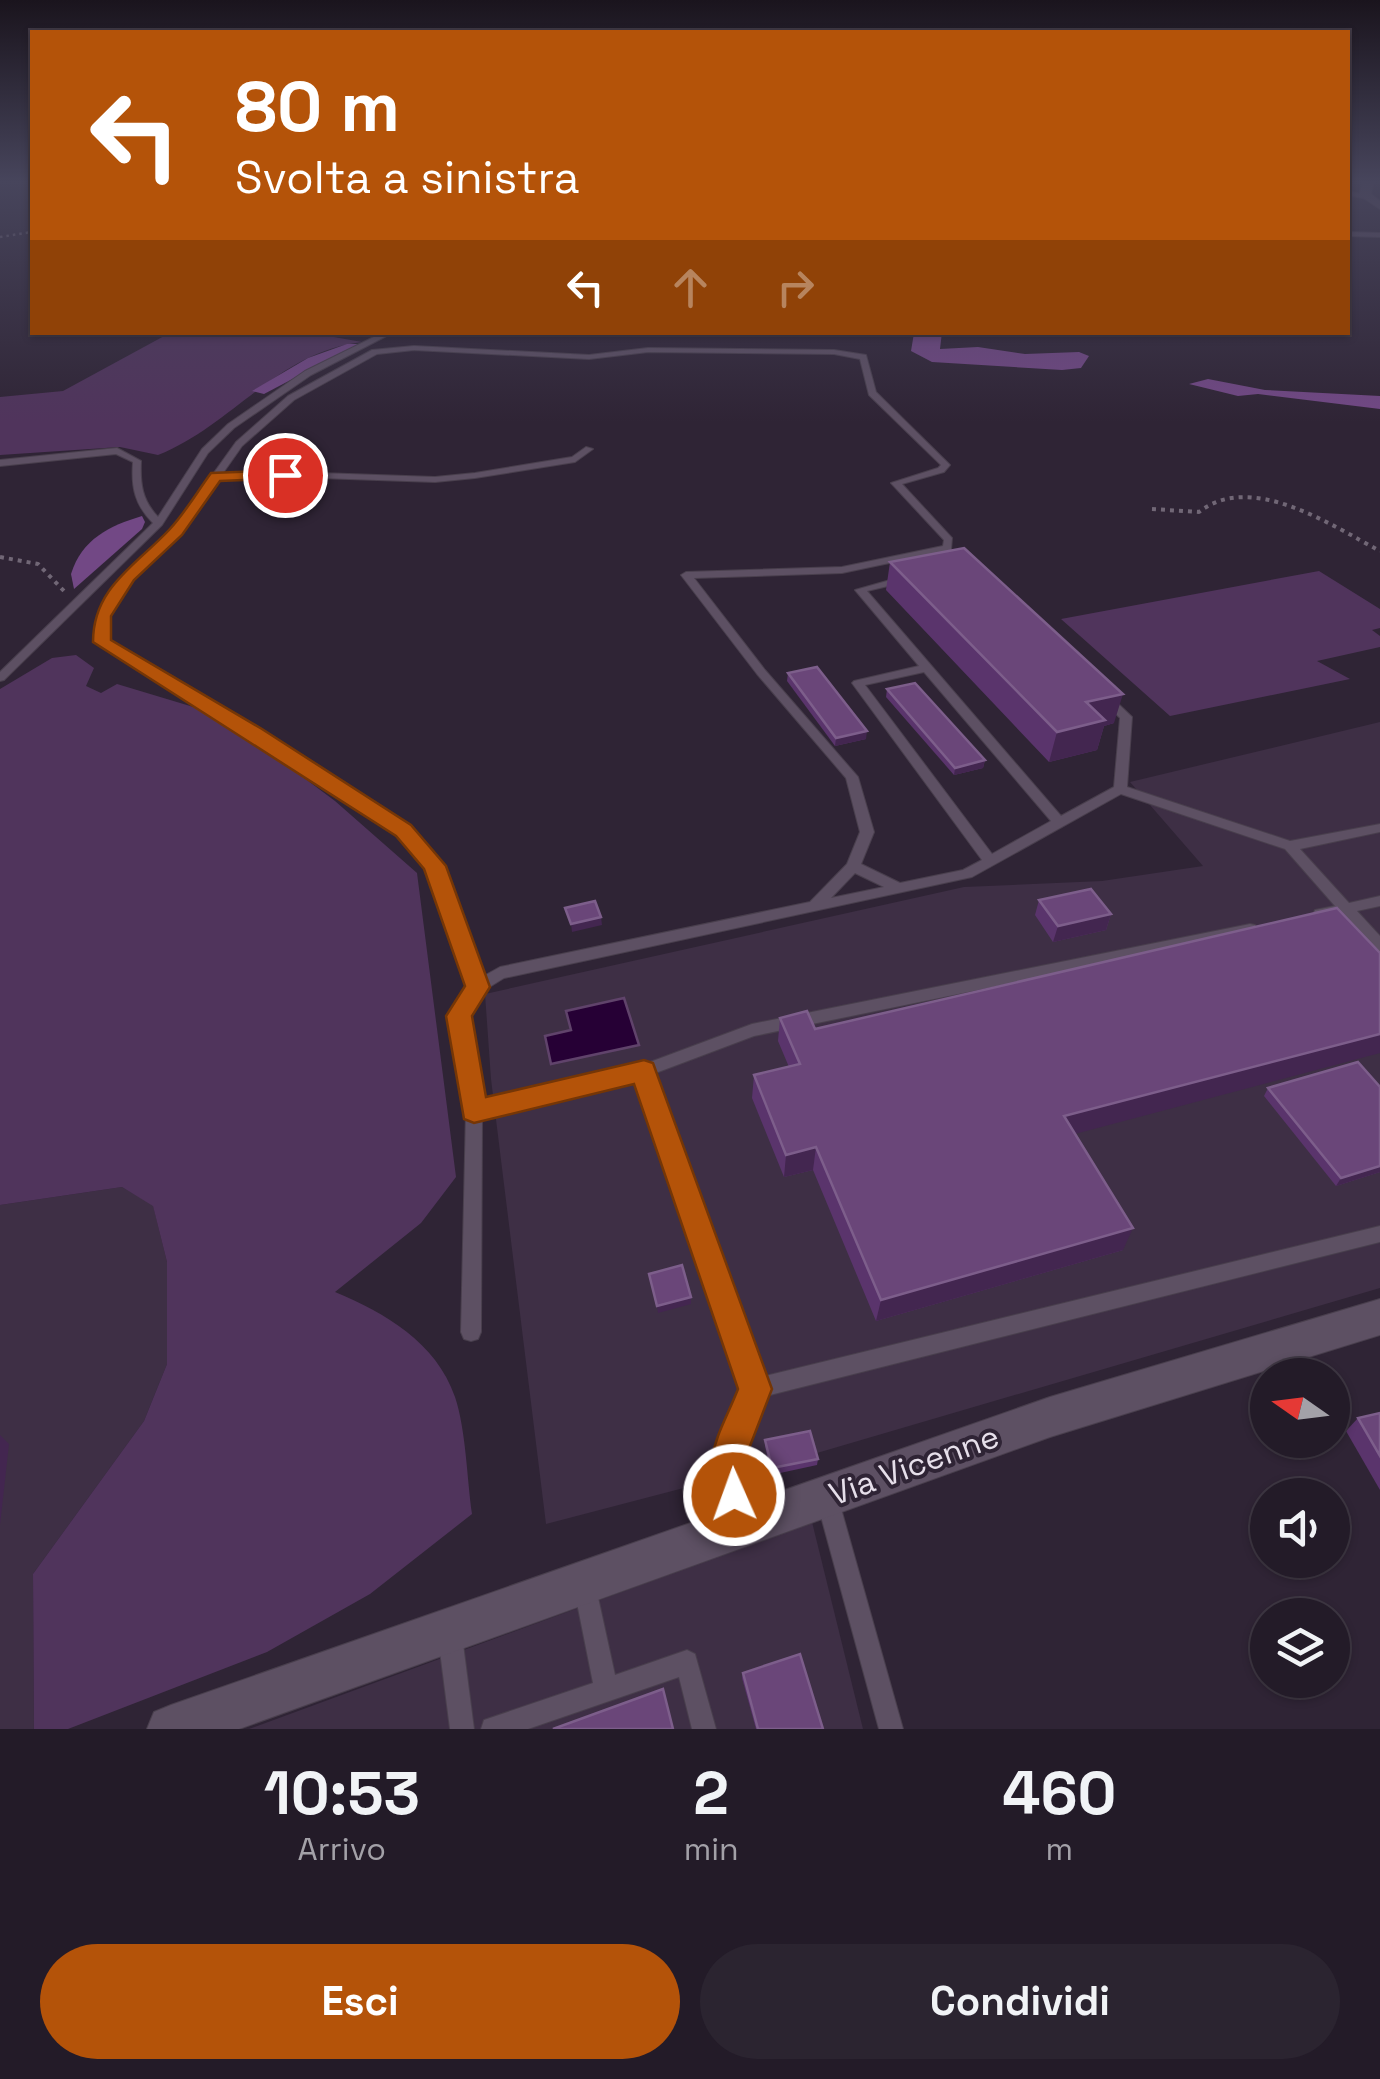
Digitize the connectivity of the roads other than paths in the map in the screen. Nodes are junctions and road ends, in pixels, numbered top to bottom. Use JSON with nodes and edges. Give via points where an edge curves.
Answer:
{"nodes":[{"id":1,"x":385,"y":335,"type":"edge"},
{"id":2,"x":589,"y":449,"type":"dead end"},
{"id":3,"x":0,"y":464,"type":"edge"},
{"id":4,"x":216,"y":476,"type":"junction"},
{"id":5,"x":158,"y":524,"type":"junction"},
{"id":6,"x":913,"y":577,"type":"edge"},
{"id":7,"x":926,"y":668,"type":"junction"},
{"id":8,"x":0,"y":678,"type":"edge"},
{"id":9,"x":1100,"y":692,"type":"edge"},
{"id":10,"x":1120,"y":789,"type":"junction"},
{"id":11,"x":1060,"y":822,"type":"junction"},
{"id":12,"x":1380,"y":828,"type":"edge"},
{"id":13,"x":1290,"y":846,"type":"junction"},
{"id":14,"x":990,"y":861,"type":"junction"},
{"id":15,"x":853,"y":866,"type":"junction"},
{"id":16,"x":899,"y":888,"type":"junction"},
{"id":17,"x":1380,"y":901,"type":"edge"},
{"id":18,"x":814,"y":906,"type":"junction"},
{"id":19,"x":1344,"y":909,"type":"junction"},
{"id":20,"x":1306,"y":917,"type":"edge"},
{"id":21,"x":1268,"y":925,"type":"edge"},
{"id":22,"x":1380,"y":946,"type":"edge"},
{"id":23,"x":478,"y":987,"type":"junction"},
{"id":24,"x":644,"y":1071,"type":"junction"},
{"id":25,"x":474,"y":1111,"type":"junction"},
{"id":26,"x":1380,"y":1234,"type":"edge"},
{"id":27,"x":1380,"y":1318,"type":"edge"},
{"id":28,"x":471,"y":1332,"type":"dead end"},
{"id":29,"x":755,"y":1389,"type":"junction"},
{"id":30,"x":827,"y":1496,"type":"junction"},
{"id":31,"x":742,"y":1526,"type":"junction"},
{"id":32,"x":584,"y":1582,"type":"junction"},
{"id":33,"x":450,"y":1630,"type":"junction"},
{"id":34,"x":606,"y":1690,"type":"junction"},
{"id":35,"x":170,"y":1729,"type":"edge"},
{"id":36,"x":462,"y":1729,"type":"edge"},
{"id":37,"x":493,"y":1729,"type":"edge"},
{"id":38,"x":704,"y":1729,"type":"edge"},
{"id":39,"x":890,"y":1729,"type":"edge"}],
"edges":[{"from":1,"to":5,"type":"lane","via":[[308,373],[231,426],[205,451]]},
{"from":2,"to":4,"type":"lane","via":[[575,460],[466,477]]},
{"from":3,"to":5,"type":"lane","via":[[117,451],[137,461],[140,506]]},
{"from":4,"to":15,"type":"lane","via":[[239,444],[291,398],[394,348],[589,357],[648,350],[863,356],[872,393],[946,465],[896,484],[949,540],[948,548],[842,570],[686,575],[852,778],[866,832]]},
{"from":4,"to":23,"type":"lane","via":[[176,532],[128,577],[102,616],[102,642],[404,830],[434,866]]},
{"from":5,"to":8,"type":"lane"},
{"from":6,"to":7,"type":"lane","via":[[860,590]]},
{"from":7,"to":11,"type":"lane"},
{"from":7,"to":14,"type":"lane","via":[[858,682]]},
{"from":9,"to":10,"type":"lane","via":[[1126,717]]},
{"from":10,"to":11,"type":"lane"},
{"from":10,"to":13,"type":"lane"},
{"from":11,"to":14,"type":"lane"},
{"from":12,"to":13,"type":"lane"},
{"from":13,"to":19,"type":"lane"},
{"from":14,"to":16,"type":"lane","via":[[967,874]]},
{"from":15,"to":16,"type":"lane"},
{"from":15,"to":18,"type":"lane"},
{"from":16,"to":18,"type":"lane"},
{"from":17,"to":19,"type":"lane"},
{"from":18,"to":23,"type":"lane","via":[[500,974]]},
{"from":19,"to":20,"type":"lane"},
{"from":19,"to":22,"type":"lane"},
{"from":21,"to":24,"type":"lane","via":[[752,1030]]},
{"from":23,"to":25,"type":"lane","via":[[459,1016]]},
{"from":24,"to":25,"type":"lane"},
{"from":24,"to":29,"type":"lane"},
{"from":25,"to":28,"type":"lane"},
{"from":26,"to":29,"type":"lane"},
{"from":27,"to":30,"type":"street","name":"Via Vicenne","via":[[1050,1417]]},
{"from":29,"to":31,"type":"lane","via":[[726,1464]]},
{"from":30,"to":31,"type":"street","name":"Via Vicenne"},
{"from":30,"to":39,"type":"lane"},
{"from":31,"to":32,"type":"street","name":"Via Vicenne"},
{"from":32,"to":33,"type":"street","name":"Via Vicenne"},
{"from":32,"to":34,"type":"lane"},
{"from":33,"to":35,"type":"street","name":"Via Vicenne"},
{"from":33,"to":36,"type":"lane"},
{"from":34,"to":37,"type":"lane"},
{"from":34,"to":38,"type":"lane","via":[[688,1662]]}]}
